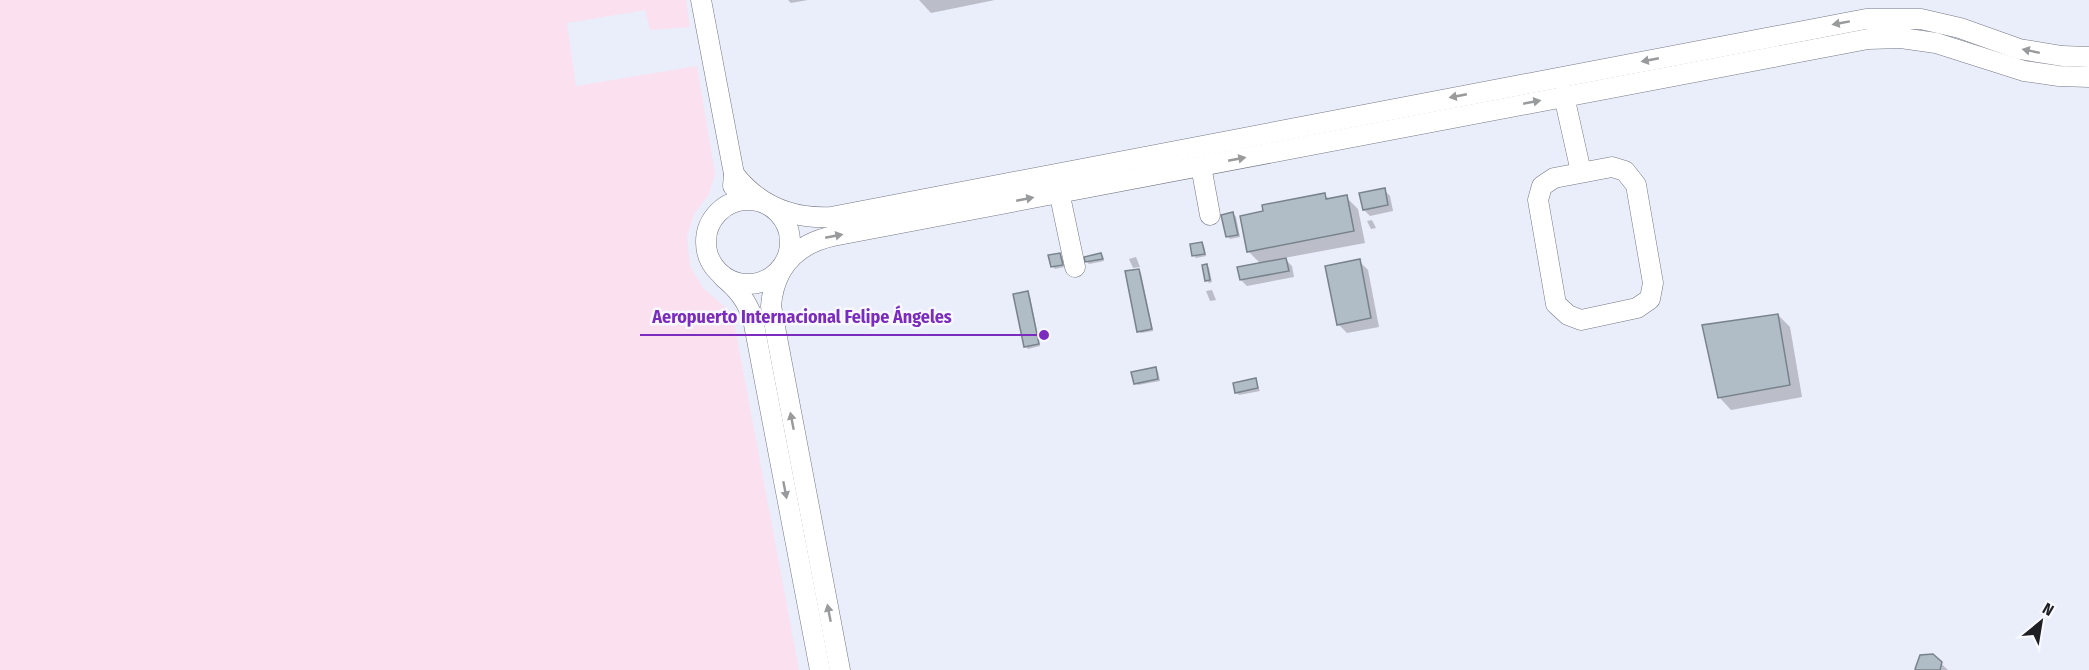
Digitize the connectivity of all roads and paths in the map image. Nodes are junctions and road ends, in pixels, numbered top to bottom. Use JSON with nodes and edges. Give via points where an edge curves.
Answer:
{"nodes":[{"id":1,"x":701,"y":0,"type":"edge"},
{"id":2,"x":2089,"y":57,"type":"edge"},
{"id":3,"x":2089,"y":77,"type":"edge"},
{"id":4,"x":1564,"y":96,"type":"junction"},
{"id":5,"x":1201,"y":166,"type":"junction"},
{"id":6,"x":1581,"y":172,"type":"junction"},
{"id":7,"x":734,"y":174,"type":"junction"},
{"id":8,"x":1058,"y":183,"type":"junction"},
{"id":9,"x":767,"y":204,"type":"junction"},
{"id":10,"x":717,"y":213,"type":"junction"},
{"id":11,"x":1210,"y":215,"type":"dead end"},
{"id":12,"x":784,"y":264,"type":"junction"},
{"id":13,"x":1075,"y":267,"type":"dead end"},
{"id":14,"x":723,"y":277,"type":"junction"},
{"id":15,"x":820,"y":670,"type":"edge"},
{"id":16,"x":840,"y":670,"type":"edge"}],
"edges":[{"from":1,"to":7,"type":"street"},
{"from":2,"to":8,"type":"street","one_way":true,"via":[[2019,49],[1931,21],[1866,19]]},
{"from":3,"to":4,"type":"street","via":[[2024,71],[1936,43],[1885,38]]},
{"from":5,"to":4,"type":"street","one_way":true},
{"from":4,"to":6,"type":"street"},
{"from":5,"to":8,"type":"street"},
{"from":5,"to":11,"type":"street"},
{"from":6,"to":6,"type":"street","via":[[1612,167],[1625,171],[1636,185],[1653,283],[1650,298],[1637,308],[1581,320],[1568,315],[1557,304],[1538,200],[1542,186],[1554,178]]},
{"from":7,"to":9,"type":"street"},
{"from":7,"to":10,"type":"street","via":[[728,200]]},
{"from":8,"to":9,"type":"street","via":[[831,217],[805,217]]},
{"from":12,"to":8,"type":"street","one_way":true,"via":[[801,248],[822,238]]},
{"from":8,"to":13,"type":"street"},
{"from":9,"to":10,"type":"street","via":[[735,201]]},
{"from":9,"to":12,"type":"street","via":[[784,220],[789,231],[789,254]]},
{"from":10,"to":14,"type":"street","via":[[710,222],[705,242],[710,262]]},
{"from":12,"to":14,"type":"street","via":[[768,280],[757,284]]},
{"from":16,"to":12,"type":"street","one_way":true,"via":[[772,317],[774,284]]},
{"from":14,"to":15,"type":"street","one_way":true,"via":[[739,291],[753,319]]}]}
